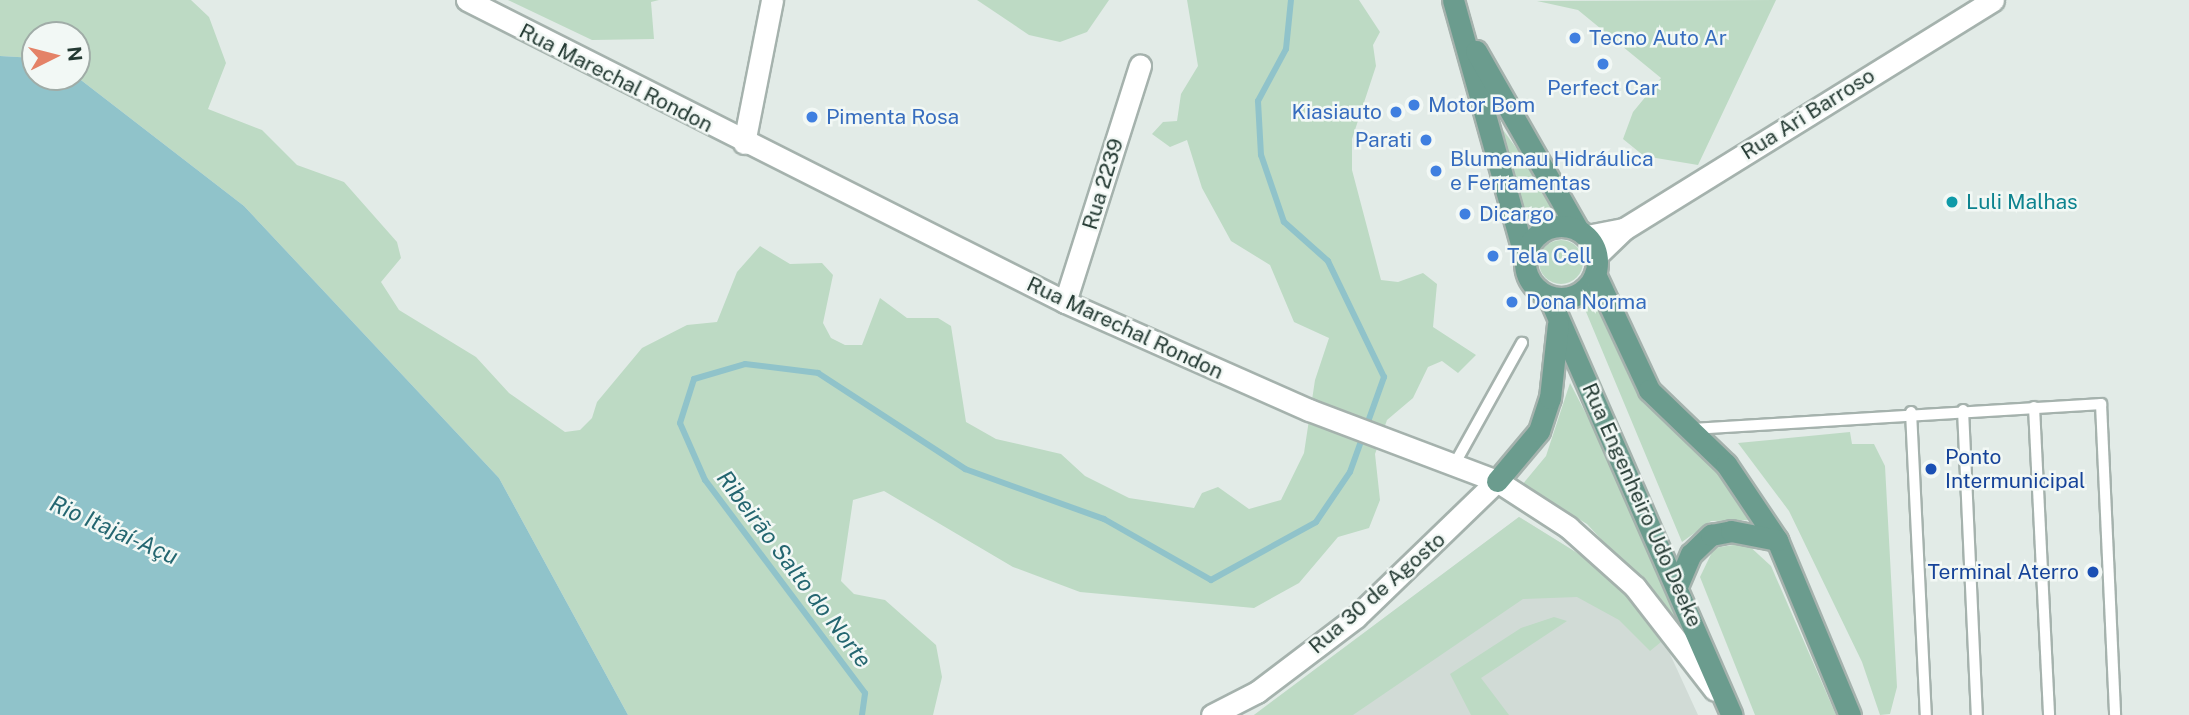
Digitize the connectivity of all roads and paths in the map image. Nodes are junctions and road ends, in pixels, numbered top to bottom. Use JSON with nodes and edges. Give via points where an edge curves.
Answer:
{"nodes":[{"id":1,"x":467,"y":0,"type":"edge"},
{"id":2,"x":772,"y":0,"type":"edge"},
{"id":3,"x":1993,"y":0,"type":"edge"},
{"id":4,"x":1455,"y":7,"type":"edge"},
{"id":5,"x":1140,"y":66,"type":"dead end"},
{"id":6,"x":744,"y":143,"type":"junction"},
{"id":7,"x":1624,"y":229,"type":"junction"},
{"id":8,"x":1583,"y":233,"type":"junction"},
{"id":9,"x":1525,"y":258,"type":"junction"},
{"id":10,"x":1596,"y":265,"type":"junction"},
{"id":11,"x":1549,"y":297,"type":"junction"},
{"id":12,"x":1065,"y":302,"type":"junction"},
{"id":13,"x":1558,"y":318,"type":"junction"},
{"id":14,"x":1522,"y":343,"type":"dead end"},
{"id":15,"x":2034,"y":407,"type":"junction"},
{"id":16,"x":1963,"y":410,"type":"junction"},
{"id":17,"x":1911,"y":412,"type":"junction"},
{"id":18,"x":1693,"y":429,"type":"junction"},
{"id":19,"x":1454,"y":465,"type":"junction"},
{"id":20,"x":1497,"y":481,"type":"junction"},
{"id":21,"x":1777,"y":540,"type":"junction"},
{"id":22,"x":1678,"y":584,"type":"junction"},
{"id":23,"x":1731,"y":713,"type":"edge"},
{"id":24,"x":1212,"y":715,"type":"edge"},
{"id":25,"x":1850,"y":715,"type":"edge"},
{"id":26,"x":1926,"y":715,"type":"edge"},
{"id":27,"x":1977,"y":715,"type":"edge"},
{"id":28,"x":2049,"y":715,"type":"edge"},
{"id":29,"x":2115,"y":715,"type":"edge"}],
"edges":[{"from":1,"to":6,"type":"main road","name":"Rua Marechal Rondon"},
{"from":2,"to":6,"type":"main road"},
{"from":3,"to":7,"type":"main road","name":"Rua Ari Barroso"},
{"from":4,"to":8,"type":"main road"},
{"from":4,"to":9,"type":"main road"},
{"from":5,"to":12,"type":"main road","name":"Rua 2239"},
{"from":6,"to":12,"type":"main road","name":"Rua Marechal Rondon"},
{"from":7,"to":8,"type":"main road","name":"Rua Ari Barroso"},
{"from":7,"to":10,"type":"main road","name":"Rua Ari Barroso"},
{"from":8,"to":9,"type":"main road","via":[[1556,225],[1538,232]]},
{"from":8,"to":10,"type":"main road"},
{"from":9,"to":11,"type":"main road","via":[[1530,280]]},
{"from":10,"to":11,"type":"main road","via":[[1578,294]]},
{"from":10,"to":18,"type":"main road","via":[[1649,390]]},
{"from":11,"to":13,"type":"main road","name":"Rua Engenheiro Udo Deeke"},
{"from":12,"to":19,"type":"main road","name":"Rua Marechal Rondon","via":[[1309,410]]},
{"from":13,"to":20,"type":"main road","via":[[1556,361],[1539,431]]},
{"from":13,"to":22,"type":"main road","name":"Rua Engenheiro Udo Deeke"},
{"from":14,"to":19,"type":"lane"},
{"from":15,"to":16,"type":"lane"},
{"from":15,"to":28,"type":"lane"},
{"from":15,"to":29,"type":"lane","via":[[2101,404]]},
{"from":16,"to":17,"type":"lane"},
{"from":16,"to":27,"type":"lane"},
{"from":17,"to":18,"type":"lane"},
{"from":17,"to":26,"type":"lane"},
{"from":18,"to":21,"type":"main road","via":[[1737,478]]},
{"from":19,"to":20,"type":"main road","name":"Rua Marechal Rondon"},
{"from":20,"to":23,"type":"main road","name":"Rua Marechal Rondon","via":[[1568,527],[1635,587],[1666,619]]},
{"from":20,"to":24,"type":"main road","name":"Rua 30 de Agosto","via":[[1356,617],[1257,692]]},
{"from":21,"to":22,"type":"main road","via":[[1742,532],[1710,535],[1691,554]]},
{"from":21,"to":25,"type":"main road"},
{"from":22,"to":23,"type":"main road","name":"Rua Engenheiro Udo Deeke"}]}
